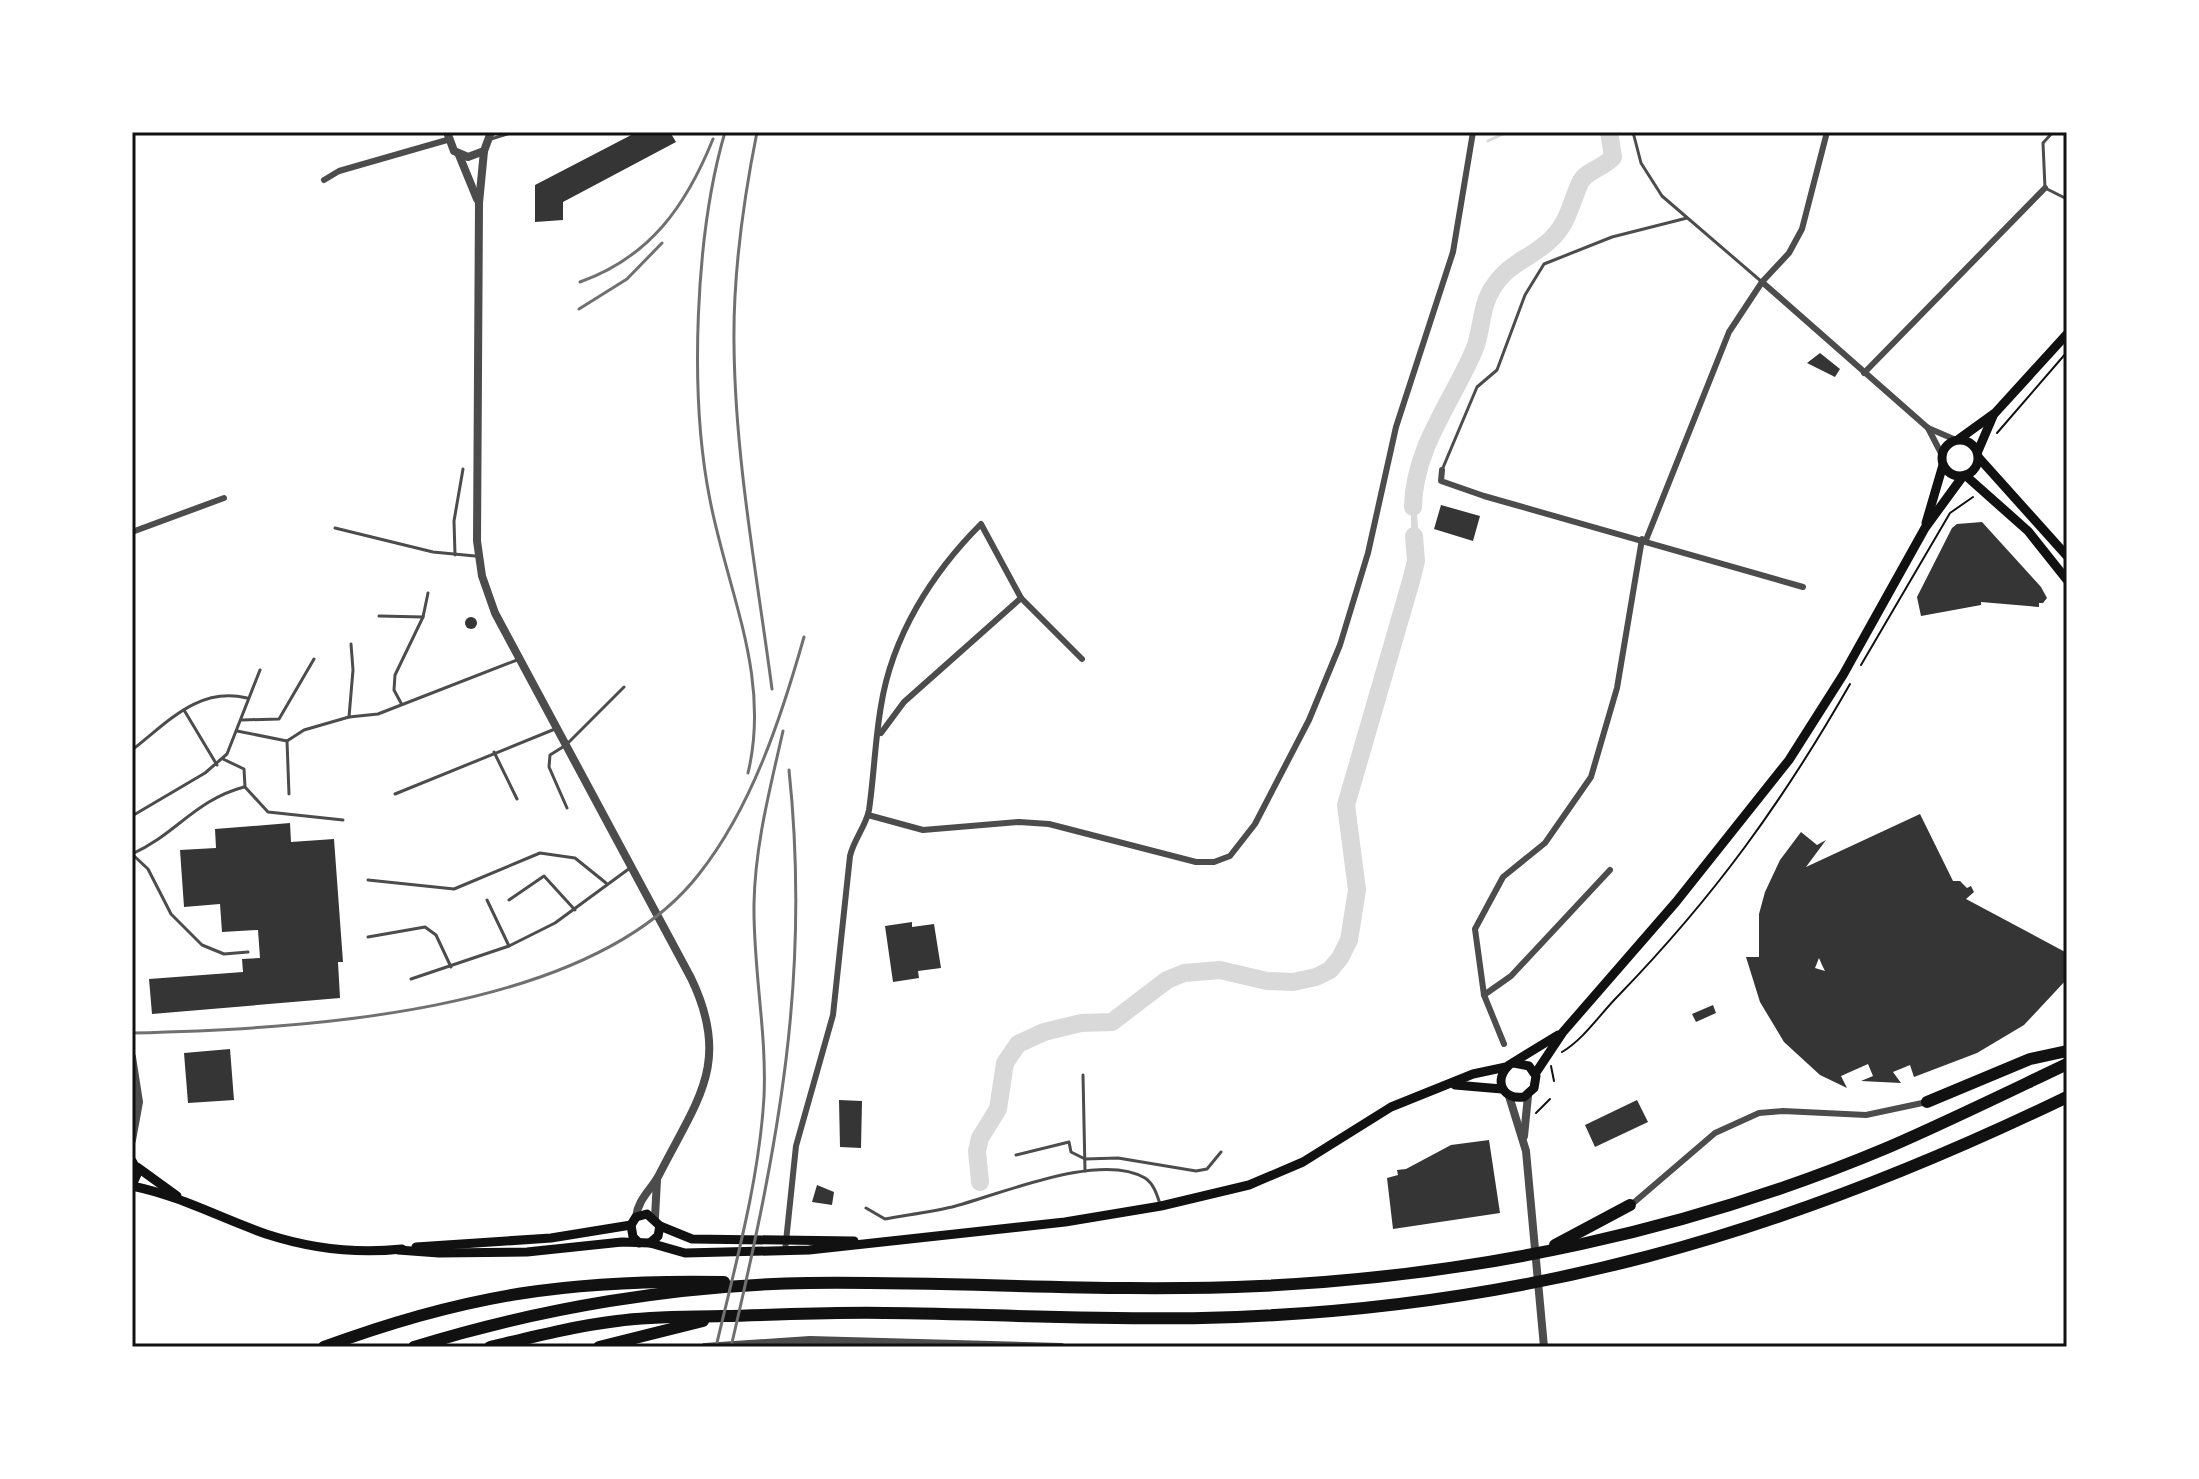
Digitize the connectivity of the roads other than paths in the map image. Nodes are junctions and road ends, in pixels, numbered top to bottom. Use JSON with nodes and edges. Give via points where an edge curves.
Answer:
{"nodes":[{"id":1,"x":514,"y":132,"type":"edge"},
{"id":2,"x":1473,"y":132,"type":"edge"},
{"id":3,"x":1633,"y":132,"type":"edge"},
{"id":4,"x":1827,"y":132,"type":"edge"},
{"id":5,"x":2053,"y":132,"type":"edge"},
{"id":6,"x":491,"y":135,"type":"edge"},
{"id":7,"x":447,"y":136,"type":"edge"},
{"id":8,"x":484,"y":151,"type":"junction"},
{"id":9,"x":459,"y":155,"type":"junction"},
{"id":10,"x":324,"y":180,"type":"dead end"},
{"id":11,"x":2045,"y":188,"type":"junction"},
{"id":12,"x":2067,"y":199,"type":"edge"},
{"id":13,"x":479,"y":203,"type":"junction"},
{"id":14,"x":1687,"y":218,"type":"junction"},
{"id":15,"x":1762,"y":282,"type":"junction"},
{"id":16,"x":2067,"y":334,"type":"edge"},
{"id":17,"x":1864,"y":373,"type":"junction"},
{"id":18,"x":1995,"y":413,"type":"junction"},
{"id":19,"x":1928,"y":428,"type":"junction"},
{"id":20,"x":1958,"y":439,"type":"junction"},
{"id":21,"x":1978,"y":454,"type":"junction"},
{"id":22,"x":1943,"y":460,"type":"junction"},
{"id":23,"x":463,"y":469,"type":"dead end"},
{"id":24,"x":1442,"y":470,"type":"joint"},
{"id":25,"x":1964,"y":476,"type":"junction"},
{"id":26,"x":224,"y":498,"type":"dead end"},
{"id":27,"x":335,"y":528,"type":"dead end"},
{"id":28,"x":1925,"y":528,"type":"junction"},
{"id":29,"x":132,"y":532,"type":"edge"},
{"id":30,"x":1644,"y":540,"type":"junction"},
{"id":31,"x":455,"y":555,"type":"junction"},
{"id":32,"x":478,"y":556,"type":"junction"},
{"id":33,"x":2067,"y":556,"type":"edge"},
{"id":34,"x":2067,"y":580,"type":"edge"},
{"id":35,"x":1803,"y":587,"type":"dead end"},
{"id":36,"x":428,"y":593,"type":"dead end"},
{"id":37,"x":1021,"y":598,"type":"junction"},
{"id":38,"x":379,"y":616,"type":"dead end"},
{"id":39,"x":423,"y":617,"type":"junction"},
{"id":40,"x":351,"y":644,"type":"dead end"},
{"id":41,"x":314,"y":659,"type":"dead end"},
{"id":42,"x":520,"y":659,"type":"junction"},
{"id":43,"x":1082,"y":659,"type":"dead end"},
{"id":44,"x":260,"y":670,"type":"dead end"},
{"id":45,"x":624,"y":687,"type":"dead end"},
{"id":46,"x":247,"y":698,"type":"junction"},
{"id":47,"x":401,"y":703,"type":"junction"},
{"id":48,"x":184,"y":710,"type":"junction"},
{"id":49,"x":349,"y":717,"type":"junction"},
{"id":50,"x":242,"y":720,"type":"junction"},
{"id":51,"x":557,"y":728,"type":"junction"},
{"id":52,"x":237,"y":731,"type":"junction"},
{"id":53,"x":879,"y":736,"type":"junction"},
{"id":54,"x":287,"y":741,"type":"junction"},
{"id":55,"x":566,"y":745,"type":"junction"},
{"id":56,"x":132,"y":750,"type":"edge"},
{"id":57,"x":494,"y":752,"type":"junction"},
{"id":58,"x":223,"y":759,"type":"junction"},
{"id":59,"x":217,"y":765,"type":"junction"},
{"id":60,"x":245,"y":787,"type":"junction"},
{"id":61,"x":289,"y":794,"type":"dead end"},
{"id":62,"x":395,"y":794,"type":"dead end"},
{"id":63,"x":517,"y":799,"type":"dead end"},
{"id":64,"x":567,"y":808,"type":"dead end"},
{"id":65,"x":868,"y":815,"type":"junction"},
{"id":66,"x":132,"y":816,"type":"edge"},
{"id":67,"x":343,"y":820,"type":"dead end"},
{"id":68,"x":132,"y":854,"type":"edge"},
{"id":69,"x":630,"y":868,"type":"junction"},
{"id":70,"x":1610,"y":870,"type":"dead end"},
{"id":71,"x":368,"y":880,"type":"dead end"},
{"id":72,"x":606,"y":883,"type":"junction"},
{"id":73,"x":487,"y":900,"type":"dead end"},
{"id":74,"x":509,"y":900,"type":"dead end"},
{"id":75,"x":576,"y":910,"type":"junction"},
{"id":76,"x":368,"y":937,"type":"dead end"},
{"id":77,"x":509,"y":946,"type":"junction"},
{"id":78,"x":248,"y":952,"type":"dead end"},
{"id":79,"x":451,"y":967,"type":"junction"},
{"id":80,"x":411,"y":979,"type":"dead end"},
{"id":81,"x":1484,"y":995,"type":"junction"},
{"id":82,"x":1563,"y":1032,"type":"junction"},
{"id":83,"x":1504,"y":1044,"type":"dead end"},
{"id":84,"x":2067,"y":1051,"type":"edge"},
{"id":85,"x":132,"y":1057,"type":"edge"},
{"id":86,"x":2067,"y":1064,"type":"edge"},
{"id":87,"x":1510,"y":1065,"type":"junction"},
{"id":88,"x":1535,"y":1074,"type":"junction"},
{"id":89,"x":1083,"y":1075,"type":"dead end"},
{"id":90,"x":1448,"y":1085,"type":"junction"},
{"id":91,"x":1506,"y":1092,"type":"junction"},
{"id":92,"x":1528,"y":1096,"type":"junction"},
{"id":93,"x":2067,"y":1097,"type":"edge"},
{"id":94,"x":1927,"y":1102,"type":"joint"},
{"id":95,"x":1524,"y":1137,"type":"junction"},
{"id":96,"x":132,"y":1140,"type":"edge"},
{"id":97,"x":1221,"y":1152,"type":"dead end"},
{"id":98,"x":1016,"y":1155,"type":"dead end"},
{"id":99,"x":1085,"y":1159,"type":"junction"},
{"id":100,"x":134,"y":1164,"type":"edge"},
{"id":101,"x":1085,"y":1171,"type":"junction"},
{"id":102,"x":657,"y":1179,"type":"junction"},
{"id":103,"x":132,"y":1185,"type":"edge"},
{"id":104,"x":177,"y":1196,"type":"junction"},
{"id":105,"x":1630,"y":1205,"type":"joint"},
{"id":106,"x":1161,"y":1206,"type":"junction"},
{"id":107,"x":866,"y":1208,"type":"dead end"},
{"id":108,"x":633,"y":1221,"type":"junction"},
{"id":109,"x":658,"y":1222,"type":"junction"},
{"id":110,"x":785,"y":1239,"type":"junction"},
{"id":111,"x":864,"y":1242,"type":"junction"},
{"id":112,"x":639,"y":1243,"type":"junction"},
{"id":113,"x":650,"y":1243,"type":"junction"},
{"id":114,"x":398,"y":1250,"type":"junction"},
{"id":115,"x":785,"y":1251,"type":"junction"},
{"id":116,"x":1539,"y":1253,"type":"junction"},
{"id":117,"x":804,"y":1283,"type":"junction"},
{"id":118,"x":722,"y":1316,"type":"junction"},
{"id":119,"x":1542,"y":1334,"type":"junction"},
{"id":120,"x":810,"y":1343,"type":"edge"},
{"id":121,"x":324,"y":1347,"type":"edge"},
{"id":122,"x":414,"y":1347,"type":"edge"},
{"id":123,"x":490,"y":1347,"type":"edge"},
{"id":124,"x":599,"y":1347,"type":"edge"},
{"id":125,"x":705,"y":1347,"type":"edge"},
{"id":126,"x":1061,"y":1347,"type":"edge"},
{"id":127,"x":1534,"y":1347,"type":"edge"},
{"id":128,"x":1544,"y":1347,"type":"edge"}],
"edges":[{"from":1,"to":6,"type":"lane"},
{"from":2,"to":65,"type":"street","via":[[1453,252],[1396,427],[1357,598],[1309,720],[1255,824],[1230,856],[1196,862],[1049,824],[923,830]]},
{"from":3,"to":14,"type":"lane","via":[[1649,179]]},
{"from":4,"to":15,"type":"street","via":[[1802,229],[1789,253]]},
{"from":5,"to":11,"type":"lane","via":[[2043,143]]},
{"from":6,"to":8,"type":"street"},
{"from":7,"to":9,"type":"street"},
{"from":7,"to":10,"type":"street"},
{"from":8,"to":9,"type":"street"},
{"from":8,"to":13,"type":"street"},
{"from":9,"to":13,"type":"street"},
{"from":11,"to":12,"type":"lane"},
{"from":11,"to":17,"type":"street"},
{"from":13,"to":32,"type":"street"},
{"from":14,"to":15,"type":"lane"},
{"from":14,"to":24,"type":"lane","via":[[1612,237],[1544,264],[1525,295],[1497,370],[1477,387]]},
{"from":15,"to":17,"type":"street"},
{"from":15,"to":30,"type":"street","via":[[1729,332]]},
{"from":16,"to":18,"type":"main road"},
{"from":17,"to":19,"type":"street"},
{"from":18,"to":20,"type":"main road"},
{"from":18,"to":21,"type":"main road"},
{"from":19,"to":20,"type":"street"},
{"from":19,"to":22,"type":"street"},
{"from":20,"to":21,"type":"main road","via":[[1971,442]]},
{"from":20,"to":22,"type":"main road","via":[[1946,445]]},
{"from":21,"to":25,"type":"main road","via":[[1973,471]]},
{"from":21,"to":33,"type":"main road"},
{"from":22,"to":25,"type":"main road","via":[[1954,475]]},
{"from":22,"to":28,"type":"main road"},
{"from":23,"to":31,"type":"lane","via":[[454,521]]},
{"from":24,"to":30,"type":"street","via":[[1441,481],[1484,496]]},
{"from":25,"to":28,"type":"main road"},
{"from":25,"to":34,"type":"main road","via":[[2028,531]]},
{"from":26,"to":29,"type":"street"},
{"from":27,"to":31,"type":"lane"},
{"from":28,"to":82,"type":"main road","via":[[1789,760]]},
{"from":30,"to":35,"type":"street"},
{"from":30,"to":81,"type":"street","via":[[1617,688],[1591,777],[1545,843],[1503,877],[1475,929]]},
{"from":31,"to":32,"type":"lane"},
{"from":32,"to":42,"type":"street","via":[[491,603]]},
{"from":36,"to":39,"type":"lane"},
{"from":37,"to":43,"type":"street"},
{"from":37,"to":53,"type":"street","via":[[904,702]]},
{"from":37,"to":53,"type":"street","via":[[981,524],[947,558],[922,597],[891,666],[880,706]]},
{"from":38,"to":39,"type":"lane"},
{"from":39,"to":47,"type":"lane","via":[[395,675],[394,690]]},
{"from":40,"to":49,"type":"lane"},
{"from":41,"to":50,"type":"lane","via":[[279,719]]},
{"from":42,"to":47,"type":"lane"},
{"from":42,"to":51,"type":"street"},
{"from":44,"to":46,"type":"lane"},
{"from":45,"to":55,"type":"lane"},
{"from":46,"to":48,"type":"lane","via":[[218,694]]},
{"from":46,"to":50,"type":"lane"},
{"from":47,"to":49,"type":"lane","via":[[378,714]]},
{"from":48,"to":56,"type":"lane"},
{"from":48,"to":59,"type":"lane"},
{"from":49,"to":54,"type":"lane","via":[[304,730]]},
{"from":50,"to":52,"type":"lane"},
{"from":51,"to":55,"type":"street"},
{"from":51,"to":57,"type":"lane"},
{"from":52,"to":54,"type":"lane"},
{"from":52,"to":58,"type":"lane"},
{"from":53,"to":65,"type":"street"},
{"from":54,"to":61,"type":"lane"},
{"from":55,"to":64,"type":"lane","via":[[550,755],[549,767]]},
{"from":55,"to":69,"type":"street"},
{"from":57,"to":62,"type":"lane"},
{"from":57,"to":63,"type":"lane"},
{"from":58,"to":59,"type":"lane"},
{"from":58,"to":60,"type":"lane","via":[[244,769]]},
{"from":59,"to":66,"type":"lane"},
{"from":60,"to":67,"type":"lane","via":[[272,815]]},
{"from":60,"to":68,"type":"lane","via":[[197,808],[153,845]]},
{"from":65,"to":110,"type":"street","via":[[850,856],[833,1015],[796,1146]]},
{"from":68,"to":78,"type":"lane","via":[[148,869],[171,914],[202,945],[216,953]]},
{"from":69,"to":72,"type":"lane"},
{"from":69,"to":102,"type":"street","via":[[699,994],[710,1035],[705,1089]]},
{"from":70,"to":81,"type":"street","via":[[1511,976]]},
{"from":71,"to":72,"type":"lane","via":[[454,889],[540,853],[575,858]]},
{"from":72,"to":75,"type":"lane"},
{"from":73,"to":77,"type":"lane"},
{"from":74,"to":75,"type":"lane","via":[[544,876]]},
{"from":75,"to":77,"type":"lane"},
{"from":76,"to":79,"type":"lane","via":[[425,927],[436,935]]},
{"from":77,"to":79,"type":"lane"},
{"from":79,"to":80,"type":"lane"},
{"from":81,"to":83,"type":"street"},
{"from":82,"to":87,"type":"main road"},
{"from":82,"to":88,"type":"main road"},
{"from":84,"to":94,"type":"highway","via":[[2030,1059]]},
{"from":85,"to":96,"type":"street","via":[[139,1102]]},
{"from":86,"to":116,"type":"highway","via":[[1890,1146],[1779,1188],[1640,1230]]},
{"from":87,"to":88,"type":"main road","via":[[1529,1066]]},
{"from":87,"to":90,"type":"main road"},
{"from":87,"to":91,"type":"main road","via":[[1500,1079]]},
{"from":88,"to":92,"type":"main road"},
{"from":89,"to":99,"type":"lane"},
{"from":90,"to":91,"type":"main road"},
{"from":90,"to":106,"type":"main road","via":[[1377,1114],[1284,1172],[1232,1191]]},
{"from":91,"to":92,"type":"main road"},
{"from":91,"to":95,"type":"street"},
{"from":92,"to":95,"type":"street"},
{"from":93,"to":118,"type":"highway","via":[[1900,1174],[1752,1229],[1596,1271],[1475,1294],[1381,1307],[1232,1317]]},
{"from":94,"to":105,"type":"street","via":[[1866,1115],[1759,1113],[1715,1133]]},
{"from":95,"to":119,"type":"street"},
{"from":97,"to":99,"type":"lane","via":[[1207,1169],[1196,1171],[1118,1158]]},
{"from":98,"to":99,"type":"lane","via":[[1069,1142],[1071,1152]]},
{"from":99,"to":101,"type":"lane"},
{"from":100,"to":103,"type":"main road","via":[[137,1177]]},
{"from":100,"to":104,"type":"main road"},
{"from":101,"to":106,"type":"lane","via":[[1145,1178]]},
{"from":101,"to":107,"type":"lane","via":[[885,1219]]},
{"from":102,"to":108,"type":"street"},
{"from":102,"to":109,"type":"street"},
{"from":103,"to":104,"type":"main road"},
{"from":104,"to":114,"type":"main road","via":[[299,1242],[346,1250]]},
{"from":105,"to":116,"type":"highway"},
{"from":106,"to":111,"type":"main road","via":[[1014,1228]]},
{"from":108,"to":109,"type":"main road","via":[[647,1214]]},
{"from":108,"to":112,"type":"main road","via":[[633,1237]]},
{"from":108,"to":114,"type":"main road","via":[[551,1238]]},
{"from":109,"to":110,"type":"main road","via":[[692,1239]]},
{"from":109,"to":113,"type":"main road","via":[[658,1236]]},
{"from":110,"to":111,"type":"main road"},
{"from":110,"to":115,"type":"street"},
{"from":111,"to":115,"type":"main road"},
{"from":112,"to":113,"type":"main road"},
{"from":112,"to":114,"type":"main road","via":[[527,1252]]},
{"from":113,"to":115,"type":"main road","via":[[685,1253]]},
{"from":116,"to":117,"type":"highway","via":[[1412,1273],[1264,1286]]},
{"from":117,"to":121,"type":"highway","via":[[636,1282],[538,1289],[454,1305]]},
{"from":117,"to":122,"type":"highway","via":[[601,1304]]},
{"from":118,"to":123,"type":"highway","via":[[621,1320]]},
{"from":118,"to":124,"type":"highway"},
{"from":119,"to":127,"type":"street"},
{"from":119,"to":128,"type":"street"},
{"from":120,"to":125,"type":"street"},
{"from":120,"to":126,"type":"street"}]}
